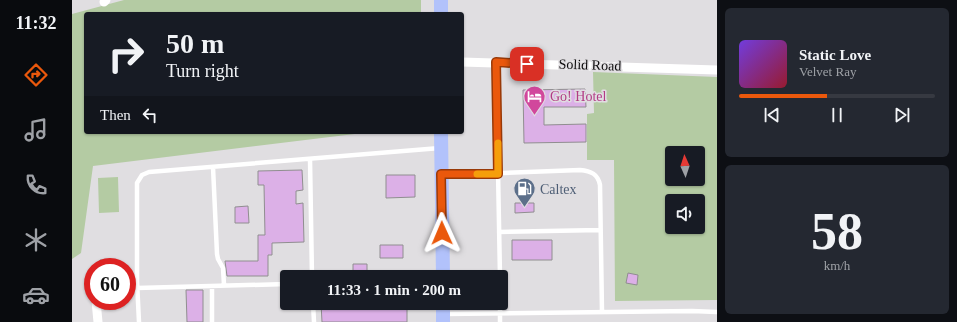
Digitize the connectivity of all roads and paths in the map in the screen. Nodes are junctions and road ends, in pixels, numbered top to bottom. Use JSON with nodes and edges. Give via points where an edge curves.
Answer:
{"nodes":[{"id":1,"x":441,"y":0,"type":"edge"},
{"id":2,"x":441,"y":12,"type":"edge"},
{"id":3,"x":464,"y":62,"type":"edge"},
{"id":4,"x":496,"y":62,"type":"junction"},
{"id":5,"x":717,"y":70,"type":"edge"},
{"id":6,"x":441,"y":134,"type":"edge"},
{"id":7,"x":441,"y":147,"type":"junction"},
{"id":8,"x":310,"y":159,"type":"junction"},
{"id":9,"x":213,"y":167,"type":"junction"},
{"id":10,"x":441,"y":174,"type":"junction"},
{"id":11,"x":498,"y":174,"type":"junction"},
{"id":12,"x":600,"y":230,"type":"junction"},
{"id":13,"x":499,"y":232,"type":"junction"},
{"id":14,"x":312,"y":270,"type":"edge"},
{"id":15,"x":443,"y":270,"type":"edge"},
{"id":16,"x":500,"y":270,"type":"edge"},
{"id":17,"x":280,"y":284,"type":"edge"},
{"id":18,"x":224,"y":285,"type":"junction"},
{"id":19,"x":212,"y":286,"type":"junction"},
{"id":20,"x":137,"y":288,"type":"junction"},
{"id":21,"x":97,"y":310,"type":"edge"},
{"id":22,"x":313,"y":310,"type":"edge"},
{"id":23,"x":602,"y":312,"type":"junction"},
{"id":24,"x":717,"y":312,"type":"edge"},
{"id":25,"x":443,"y":313,"type":"edge"},
{"id":26,"x":500,"y":313,"type":"junction"},
{"id":27,"x":98,"y":322,"type":"edge"},
{"id":28,"x":139,"y":322,"type":"edge"},
{"id":29,"x":212,"y":322,"type":"edge"},
{"id":30,"x":314,"y":322,"type":"edge"},
{"id":31,"x":500,"y":322,"type":"edge"}],
"edges":[{"from":1,"to":2,"type":"main road"},
{"from":3,"to":4,"type":"street","name":"Solid Road"},
{"from":4,"to":5,"type":"street","name":"Solid Road"},
{"from":4,"to":11,"type":"lane"},
{"from":6,"to":7,"type":"main road"},
{"from":7,"to":8,"type":"lane"},
{"from":7,"to":10,"type":"main road"},
{"from":8,"to":9,"type":"lane"},
{"from":8,"to":14,"type":"lane"},
{"from":9,"to":18,"type":"lane","via":[[217,254],[223,268]]},
{"from":9,"to":20,"type":"lane","via":[[148,172],[137,183]]},
{"from":10,"to":11,"type":"lane"},
{"from":10,"to":15,"type":"main road"},
{"from":11,"to":12,"type":"lane","via":[[589,171],[599,178]]},
{"from":11,"to":13,"type":"lane"},
{"from":12,"to":13,"type":"lane"},
{"from":12,"to":23,"type":"lane"},
{"from":13,"to":16,"type":"lane"},
{"from":17,"to":18,"type":"lane"},
{"from":18,"to":19,"type":"lane"},
{"from":19,"to":20,"type":"lane"},
{"from":19,"to":29,"type":"lane"},
{"from":20,"to":28,"type":"lane"},
{"from":21,"to":27,"type":"street"},
{"from":22,"to":30,"type":"lane"},
{"from":23,"to":24,"type":"lane"},
{"from":23,"to":26,"type":"lane"},
{"from":25,"to":26,"type":"lane"},
{"from":26,"to":31,"type":"lane"}]}
